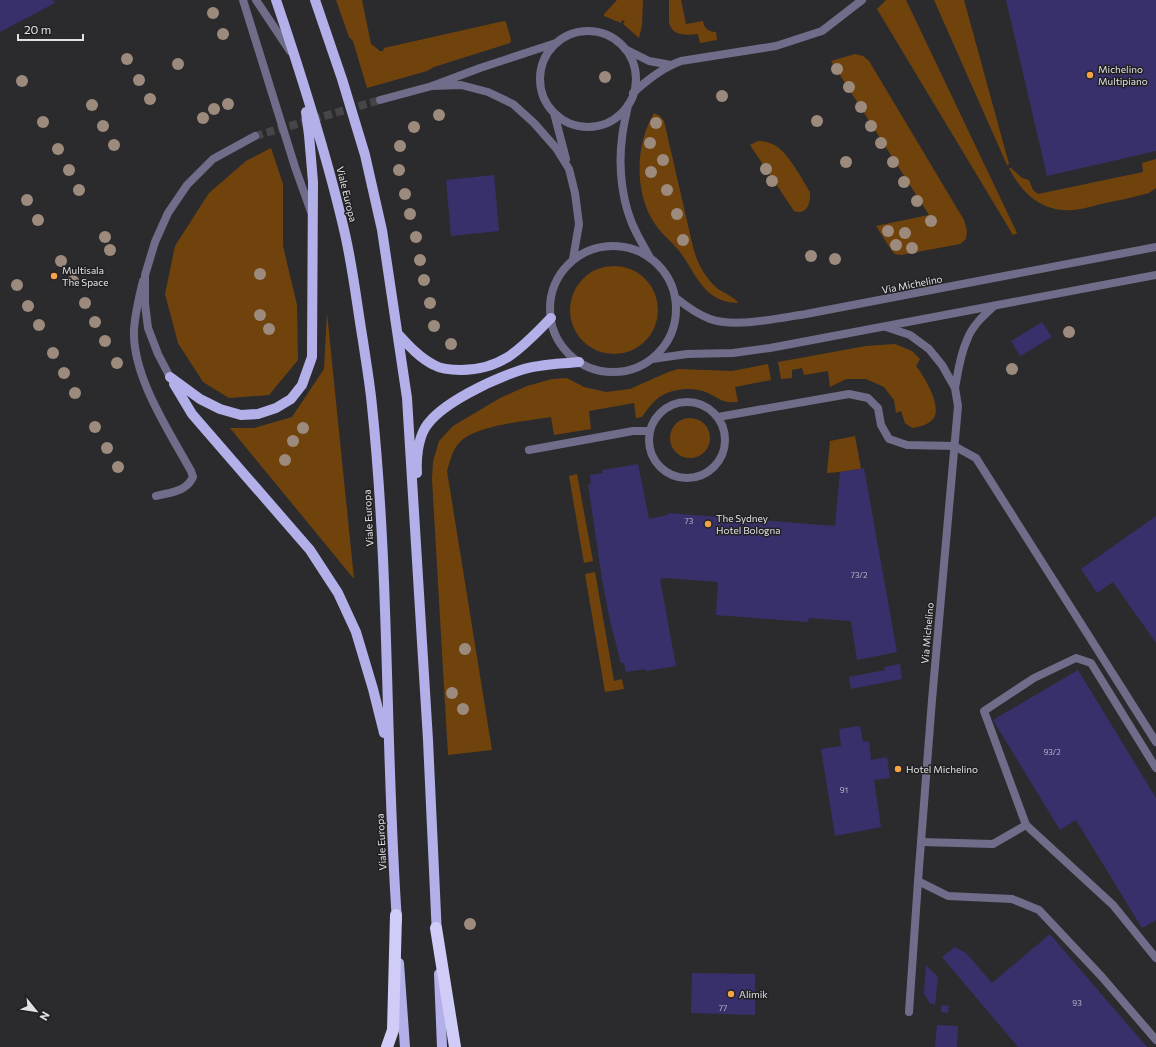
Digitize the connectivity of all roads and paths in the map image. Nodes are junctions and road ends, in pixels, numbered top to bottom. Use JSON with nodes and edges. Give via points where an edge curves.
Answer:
{"nodes":[{"id":1,"x":243,"y":0,"type":"edge"},
{"id":2,"x":256,"y":0,"type":"edge"},
{"id":3,"x":276,"y":0,"type":"edge"},
{"id":4,"x":316,"y":0,"type":"edge"},
{"id":5,"x":862,"y":0,"type":"edge"},
{"id":6,"x":556,"y":43,"type":"junction"},
{"id":7,"x":625,"y":49,"type":"junction"},
{"id":8,"x":295,"y":58,"type":"junction"},
{"id":9,"x":671,"y":64,"type":"junction"},
{"id":10,"x":302,"y":78,"type":"junction"},
{"id":11,"x":432,"y":86,"type":"junction"},
{"id":12,"x":633,"y":94,"type":"junction"},
{"id":13,"x":380,"y":100,"type":"tunnel mouth"},
{"id":14,"x":628,"y":104,"type":"junction"},
{"id":15,"x":554,"y":113,"type":"junction"},
{"id":16,"x":255,"y":136,"type":"tunnel mouth"},
{"id":17,"x":569,"y":169,"type":"junction"},
{"id":18,"x":313,"y":219,"type":"junction"},
{"id":19,"x":1156,"y":248,"type":"edge"},
{"id":20,"x":650,"y":258,"type":"junction"},
{"id":21,"x":573,"y":259,"type":"junction"},
{"id":22,"x":1156,"y":274,"type":"edge"},
{"id":23,"x":145,"y":275,"type":"junction"},
{"id":24,"x":676,"y":298,"type":"junction"},
{"id":25,"x":994,"y":306,"type":"junction"},
{"id":26,"x":551,"y":318,"type":"junction"},
{"id":27,"x":886,"y":327,"type":"junction"},
{"id":28,"x":398,"y":335,"type":"junction"},
{"id":29,"x":652,"y":359,"type":"junction"},
{"id":30,"x":579,"y":362,"type":"junction"},
{"id":31,"x":170,"y":377,"type":"junction"},
{"id":32,"x":955,"y":388,"type":"junction"},
{"id":33,"x":718,"y":417,"type":"junction"},
{"id":34,"x":650,"y":431,"type":"junction"},
{"id":35,"x":954,"y":446,"type":"junction"},
{"id":36,"x":529,"y":450,"type":"dead end"},
{"id":37,"x":156,"y":496,"type":"dead end"},
{"id":38,"x":428,"y":740,"type":"junction"},
{"id":39,"x":1156,"y":742,"type":"edge"},
{"id":40,"x":389,"y":753,"type":"junction"},
{"id":41,"x":1156,"y":768,"type":"edge"},
{"id":42,"x":1026,"y":825,"type":"junction"},
{"id":43,"x":921,"y":842,"type":"junction"},
{"id":44,"x":918,"y":881,"type":"junction"},
{"id":45,"x":396,"y":915,"type":"junction"},
{"id":46,"x":436,"y":928,"type":"junction"},
{"id":47,"x":1156,"y":958,"type":"edge"},
{"id":48,"x":909,"y":1012,"type":"dead end"},
{"id":49,"x":1156,"y":1040,"type":"edge"},
{"id":50,"x":387,"y":1047,"type":"edge"},
{"id":51,"x":405,"y":1047,"type":"edge"},
{"id":52,"x":442,"y":1047,"type":"edge"},
{"id":53,"x":455,"y":1047,"type":"edge"}],
"edges":[{"from":1,"to":18,"type":"street"},
{"from":2,"to":8,"type":"street"},
{"from":3,"to":8,"type":"main road","name":"Viale Europa"},
{"from":4,"to":28,"type":"main road","via":[[365,156],[382,230]]},
{"from":5,"to":9,"type":"street","via":[[822,31],[776,46]]},
{"from":6,"to":7,"type":"street","via":[[569,34],[596,31],[617,41]]},
{"from":6,"to":11,"type":"street"},
{"from":6,"to":15,"type":"street","via":[[546,55],[540,70],[544,100]]},
{"from":7,"to":9,"type":"street","via":[[649,61]]},
{"from":7,"to":12,"type":"street","via":[[635,70]]},
{"from":8,"to":10,"type":"main road","name":"Viale Europa"},
{"from":9,"to":12,"type":"street","via":[[650,78]]},
{"from":10,"to":18,"type":"main road","via":[[310,135]]},
{"from":10,"to":40,"type":"main road","name":"Viale Europa","via":[[345,235],[372,405],[381,523]]},
{"from":11,"to":13,"type":"street"},
{"from":11,"to":17,"type":"street","via":[[461,86],[488,92],[513,104],[556,148]]},
{"from":12,"to":14,"type":"street"},
{"from":14,"to":15,"type":"street","via":[[612,120],[597,126],[581,126],[566,122]]},
{"from":14,"to":20,"type":"street","via":[[622,138],[622,183],[636,233]]},
{"from":15,"to":17,"type":"street"},
{"from":16,"to":23,"type":"street","via":[[213,159],[186,185],[155,242]]},
{"from":17,"to":21,"type":"street","via":[[579,224]]},
{"from":18,"to":31,"type":"main road","via":[[312,357],[302,385],[291,399],[258,414],[241,415],[200,399]]},
{"from":19,"to":24,"type":"street","name":"Via Michelino","via":[[806,314],[748,322],[712,320],[698,314]]},
{"from":20,"to":21,"type":"street","via":[[634,249],[608,245],[594,248]]},
{"from":20,"to":24,"type":"street","via":[[666,273]]},
{"from":21,"to":26,"type":"street","via":[[555,284],[550,305]]},
{"from":22,"to":25,"type":"street","name":"Via Michelino"},
{"from":23,"to":31,"type":"street","via":[[148,328]]},
{"from":23,"to":37,"type":"street","via":[[134,330],[137,354],[144,382],[193,477],[189,485]]},
{"from":24,"to":29,"type":"street","via":[[674,325],[669,338]]},
{"from":25,"to":27,"type":"street","name":"Via Michelino"},
{"from":25,"to":32,"type":"street","name":"Via Michelino","via":[[977,322],[967,339]]},
{"from":26,"to":28,"type":"main road","via":[[510,356],[489,366],[473,369],[458,370],[434,365]]},
{"from":26,"to":30,"type":"street","via":[[560,343]]},
{"from":27,"to":29,"type":"street","name":"Via Michelino","via":[[750,352],[687,354]]},
{"from":27,"to":32,"type":"street","name":"Via Michelino","via":[[910,335],[929,349]]},
{"from":28,"to":38,"type":"main road","via":[[407,398]]},
{"from":29,"to":30,"type":"street","via":[[629,370],[616,372],[590,368]]},
{"from":30,"to":38,"type":"main road","via":[[522,370],[491,383],[465,395],[439,412],[425,428],[417,467]]},
{"from":31,"to":40,"type":"main road","via":[[192,414],[310,550],[338,593],[356,632]]},
{"from":32,"to":35,"type":"street","name":"Via Michelino","via":[[958,406]]},
{"from":33,"to":34,"type":"street","via":[[709,408],[698,403],[674,404],[663,410]]},
{"from":33,"to":34,"type":"street","via":[[723,427],[724,449],[712,469],[702,475],[679,477],[658,465],[649,443]]},
{"from":33,"to":35,"type":"street","via":[[849,394],[868,398],[878,408],[881,424],[889,439],[907,446]]},
{"from":34,"to":36,"type":"street","via":[[633,431]]},
{"from":35,"to":39,"type":"street","via":[[976,458]]},
{"from":35,"to":43,"type":"street","name":"Via Michelino"},
{"from":38,"to":46,"type":"main road"},
{"from":40,"to":45,"type":"main road","name":"Viale Europa"},
{"from":41,"to":42,"type":"street","via":[[1091,663],[1076,658],[1034,678],[984,710]]},
{"from":42,"to":43,"type":"street","via":[[993,844]]},
{"from":42,"to":47,"type":"street","via":[[1113,905]]},
{"from":43,"to":44,"type":"street","name":"Via Michelino"},
{"from":44,"to":48,"type":"street","name":"Via Michelino"},
{"from":44,"to":49,"type":"street","via":[[948,896],[1012,899],[1039,910],[1102,977]]},
{"from":45,"to":50,"type":"highway","via":[[393,1030]]},
{"from":45,"to":51,"type":"main road","name":"Viale Europa"},
{"from":46,"to":52,"type":"main road"},
{"from":46,"to":53,"type":"highway"}]}
